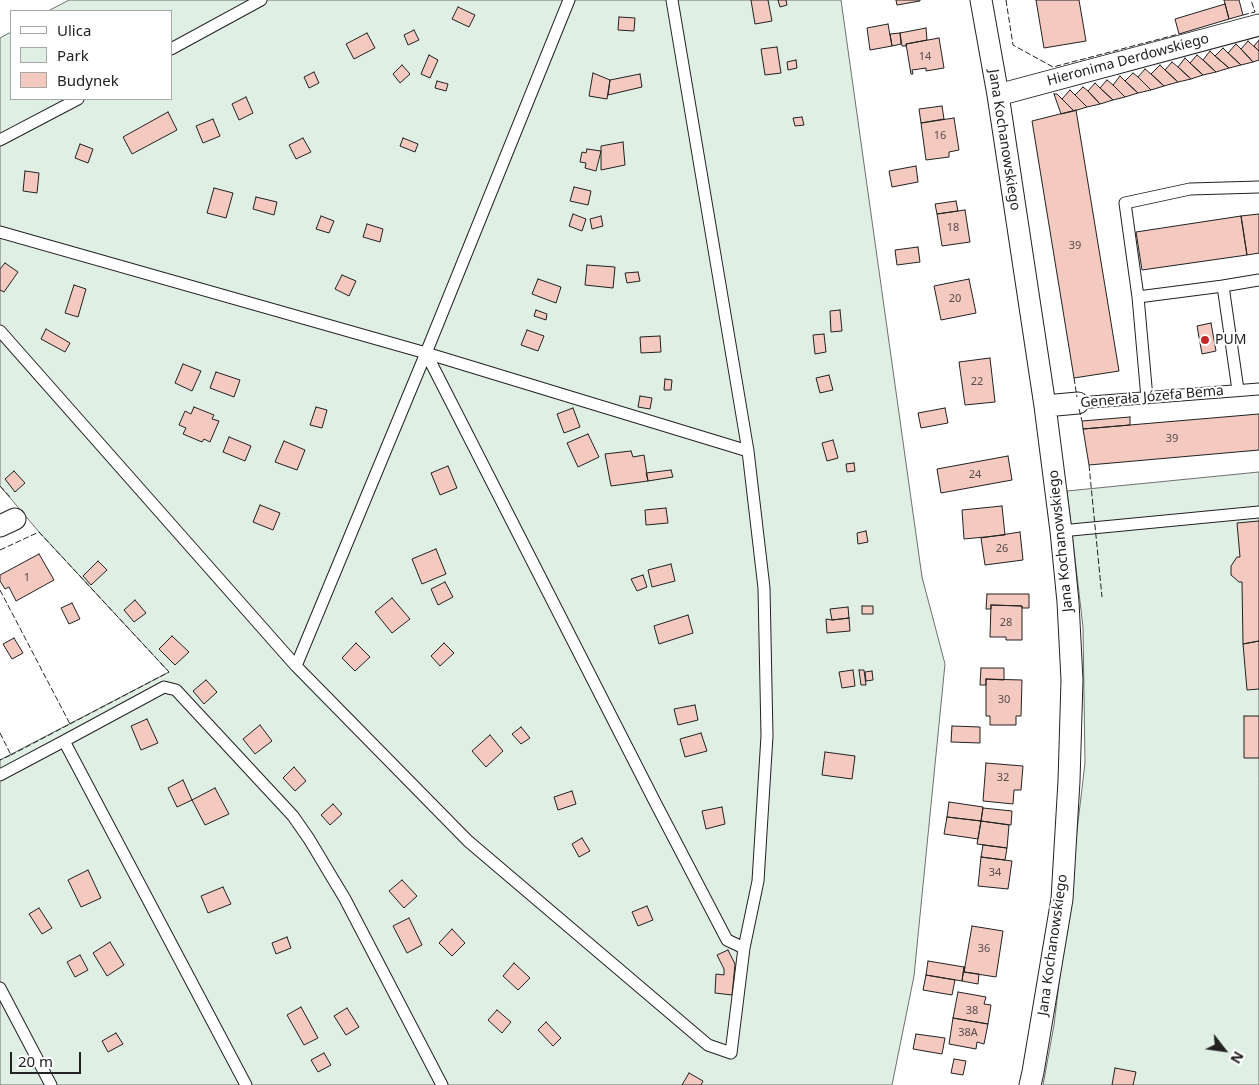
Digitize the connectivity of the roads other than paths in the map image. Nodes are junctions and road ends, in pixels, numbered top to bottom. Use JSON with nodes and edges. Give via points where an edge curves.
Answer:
{"nodes":[{"id":1,"x":262,"y":0,"type":"edge"},
{"id":2,"x":570,"y":0,"type":"edge"},
{"id":3,"x":672,"y":0,"type":"edge"},
{"id":4,"x":981,"y":0,"type":"edge"},
{"id":5,"x":1259,"y":25,"type":"edge"},
{"id":6,"x":172,"y":48,"type":"edge"},
{"id":7,"x":998,"y":95,"type":"junction"},
{"id":8,"x":76,"y":100,"type":"edge"},
{"id":9,"x":0,"y":140,"type":"edge"},
{"id":10,"x":1259,"y":187,"type":"edge"},
{"id":11,"x":0,"y":232,"type":"edge"},
{"id":12,"x":1259,"y":280,"type":"edge"},
{"id":13,"x":1223,"y":286,"type":"junction"},
{"id":14,"x":1138,"y":297,"type":"junction"},
{"id":15,"x":0,"y":331,"type":"edge"},
{"id":16,"x":426,"y":353,"type":"junction"},
{"id":17,"x":1259,"y":389,"type":"edge"},
{"id":18,"x":1238,"y":390,"type":"junction"},
{"id":19,"x":1146,"y":398,"type":"junction"},
{"id":20,"x":1078,"y":403,"type":"joint"},
{"id":21,"x":1044,"y":406,"type":"junction"},
{"id":22,"x":748,"y":451,"type":"junction"},
{"id":23,"x":1259,"y":512,"type":"edge"},
{"id":24,"x":1061,"y":531,"type":"junction"},
{"id":25,"x":296,"y":666,"type":"junction"},
{"id":26,"x":64,"y":741,"type":"junction"},
{"id":27,"x":0,"y":775,"type":"edge"},
{"id":28,"x":744,"y":948,"type":"junction"},
{"id":29,"x":0,"y":988,"type":"edge"},
{"id":30,"x":51,"y":1085,"type":"edge"},
{"id":31,"x":246,"y":1085,"type":"edge"},
{"id":32,"x":442,"y":1085,"type":"edge"},
{"id":33,"x":1030,"y":1085,"type":"edge"}],
"edges":[{"from":1,"to":6,"type":"lane"},
{"from":2,"to":16,"type":"lane"},
{"from":3,"to":22,"type":"lane"},
{"from":4,"to":7,"type":"street","name":"Jana Kochanowskiego"},
{"from":5,"to":7,"type":"street","name":"Hieronima Derdowskiego"},
{"from":7,"to":21,"type":"street","name":"Jana Kochanowskiego"},
{"from":8,"to":9,"type":"lane"},
{"from":10,"to":14,"type":"lane","via":[[1190,189],[1124,203]]},
{"from":11,"to":16,"type":"lane"},
{"from":12,"to":13,"type":"lane"},
{"from":13,"to":14,"type":"lane"},
{"from":13,"to":18,"type":"lane"},
{"from":14,"to":19,"type":"lane"},
{"from":15,"to":25,"type":"lane"},
{"from":16,"to":22,"type":"lane"},
{"from":16,"to":25,"type":"lane"},
{"from":16,"to":28,"type":"lane","via":[[727,940]]},
{"from":17,"to":18,"type":"lane","name":"Generała Józefa Bema"},
{"from":18,"to":19,"type":"lane","name":"Generała Józefa Bema"},
{"from":19,"to":20,"type":"lane","name":"Generała Józefa Bema"},
{"from":20,"to":21,"type":"street","name":"Generała Józefa Bema"},
{"from":21,"to":24,"type":"street","name":"Jana Kochanowskiego"},
{"from":22,"to":28,"type":"lane","via":[[764,588],[767,736],[758,881]]},
{"from":23,"to":24,"type":"lane"},
{"from":24,"to":33,"type":"street","name":"Jana Kochanowskiego","via":[[1072,680],[1069,781],[1062,899]]},
{"from":25,"to":28,"type":"lane","via":[[468,841],[708,1045],[731,1053]]},
{"from":26,"to":27,"type":"lane"},
{"from":26,"to":31,"type":"lane"},
{"from":26,"to":32,"type":"lane","via":[[164,687],[176,690],[293,816],[309,839],[345,899]]},
{"from":29,"to":30,"type":"lane"}]}
